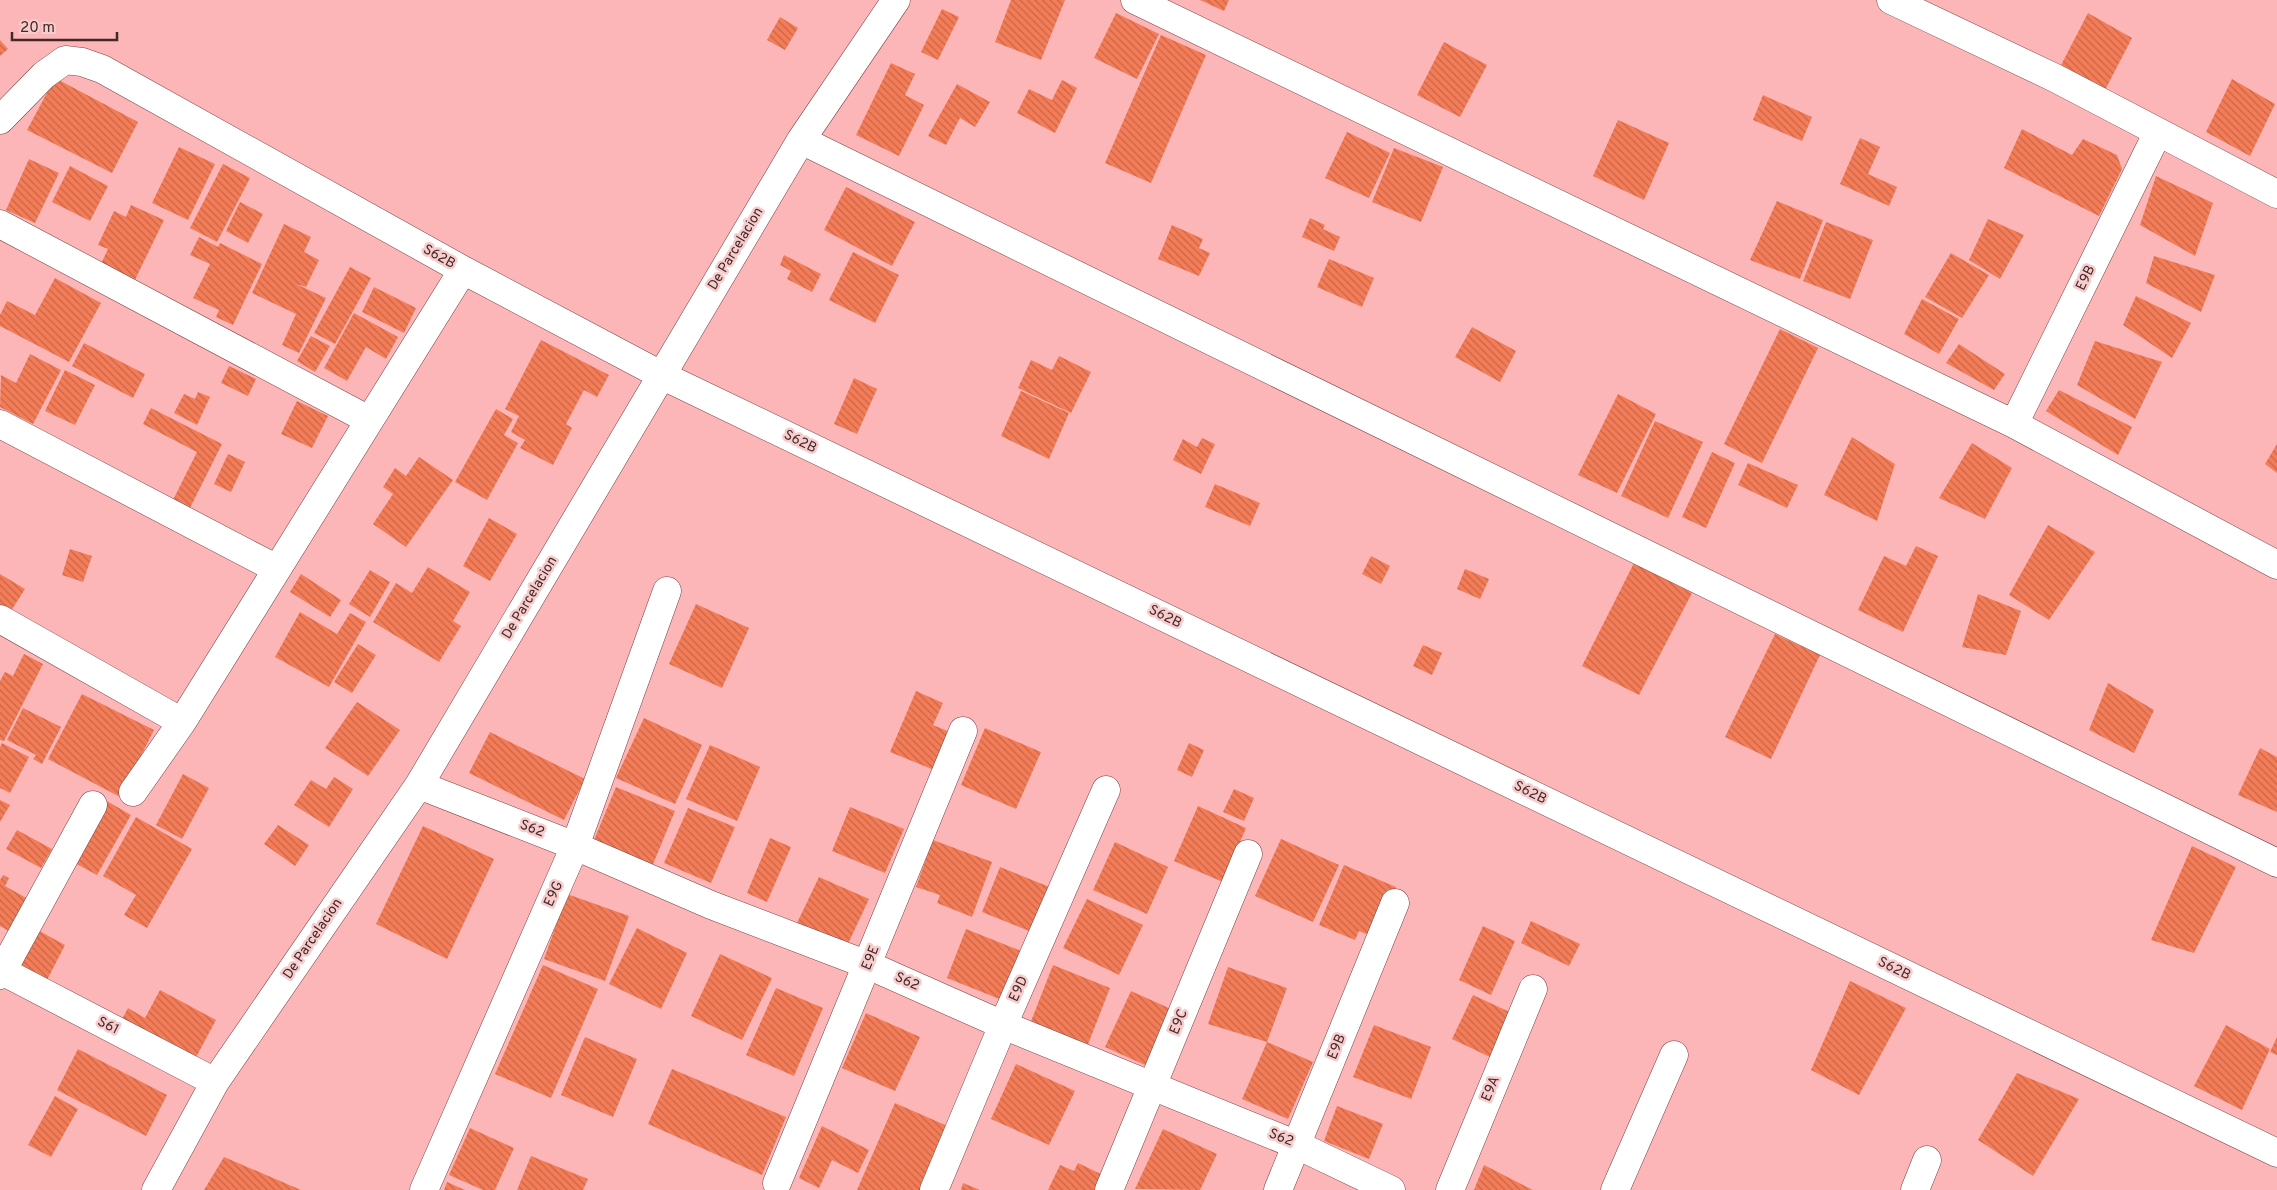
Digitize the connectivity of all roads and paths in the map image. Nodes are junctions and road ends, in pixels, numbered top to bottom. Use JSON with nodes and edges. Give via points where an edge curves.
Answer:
{"nodes":[{"id":1,"x":896,"y":0,"type":"edge"},
{"id":2,"x":1135,"y":0,"type":"edge"},
{"id":3,"x":1891,"y":0,"type":"edge"},
{"id":4,"x":0,"y":120,"type":"edge"},
{"id":5,"x":2158,"y":132,"type":"junction"},
{"id":6,"x":801,"y":140,"type":"junction"},
{"id":7,"x":2277,"y":194,"type":"edge"},
{"id":8,"x":0,"y":224,"type":"edge"},
{"id":9,"x":463,"y":270,"type":"junction"},
{"id":10,"x":661,"y":375,"type":"junction"},
{"id":11,"x":369,"y":420,"type":"junction"},
{"id":12,"x":0,"y":424,"type":"edge"},
{"id":13,"x":2014,"y":424,"type":"junction"},
{"id":14,"x":2277,"y":565,"type":"edge"},
{"id":15,"x":277,"y":569,"type":"junction"},
{"id":16,"x":667,"y":591,"type":"dead end"},
{"id":17,"x":0,"y":619,"type":"edge"},
{"id":18,"x":182,"y":722,"type":"junction"},
{"id":19,"x":963,"y":731,"type":"dead end"},
{"id":20,"x":419,"y":785,"type":"junction"},
{"id":21,"x":1106,"y":790,"type":"dead end"},
{"id":22,"x":133,"y":792,"type":"dead end"},
{"id":23,"x":93,"y":806,"type":"dead end"},
{"id":24,"x":575,"y":846,"type":"junction"},
{"id":25,"x":1248,"y":854,"type":"dead end"},
{"id":26,"x":2277,"y":863,"type":"edge"},
{"id":27,"x":1395,"y":903,"type":"dead end"},
{"id":28,"x":868,"y":965,"type":"junction"},
{"id":29,"x":1,"y":972,"type":"edge"},
{"id":30,"x":1533,"y":989,"type":"dead end"},
{"id":31,"x":1003,"y":1025,"type":"junction"},
{"id":32,"x":1674,"y":1055,"type":"dead end"},
{"id":33,"x":215,"y":1082,"type":"junction"},
{"id":34,"x":1152,"y":1086,"type":"junction"},
{"id":35,"x":1297,"y":1145,"type":"junction"},
{"id":36,"x":2277,"y":1153,"type":"edge"},
{"id":37,"x":1927,"y":1160,"type":"dead end"},
{"id":38,"x":777,"y":1183,"type":"dead end"},
{"id":39,"x":156,"y":1190,"type":"edge"},
{"id":40,"x":424,"y":1190,"type":"edge"},
{"id":41,"x":934,"y":1190,"type":"edge"},
{"id":42,"x":1109,"y":1190,"type":"edge"},
{"id":43,"x":1278,"y":1190,"type":"edge"},
{"id":44,"x":1391,"y":1190,"type":"edge"},
{"id":45,"x":1450,"y":1190,"type":"edge"},
{"id":46,"x":1615,"y":1190,"type":"edge"},
{"id":47,"x":1914,"y":1190,"type":"edge"}],
"edges":[{"from":1,"to":6,"type":"street","name":"De Parcelacion"},
{"from":2,"to":13,"type":"street"},
{"from":3,"to":5,"type":"street","via":[[2055,78]]},
{"from":4,"to":9,"type":"street","name":"S62B","via":[[44,75],[65,60],[82,62],[102,69]]},
{"from":5,"to":7,"type":"street"},
{"from":5,"to":13,"type":"street","name":"E9B"},
{"from":6,"to":10,"type":"street","name":"De Parcelacion"},
{"from":6,"to":26,"type":"street"},
{"from":8,"to":11,"type":"street"},
{"from":9,"to":10,"type":"street","name":"S62B"},
{"from":9,"to":11,"type":"street"},
{"from":10,"to":20,"type":"street","name":"De Parcelacion"},
{"from":10,"to":36,"type":"street","name":"S62B"},
{"from":11,"to":15,"type":"street"},
{"from":12,"to":15,"type":"street"},
{"from":13,"to":14,"type":"street"},
{"from":15,"to":18,"type":"street"},
{"from":16,"to":24,"type":"street","name":"E9G"},
{"from":17,"to":18,"type":"street"},
{"from":18,"to":22,"type":"street"},
{"from":19,"to":28,"type":"street","name":"E9E"},
{"from":20,"to":24,"type":"street","name":"S62"},
{"from":20,"to":33,"type":"street","name":"De Parcelacion"},
{"from":21,"to":31,"type":"street","name":"E9D"},
{"from":23,"to":29,"type":"street"},
{"from":24,"to":28,"type":"street","name":"S62","via":[[711,905]]},
{"from":24,"to":40,"type":"street","name":"E9G"},
{"from":25,"to":34,"type":"street","name":"E9C"},
{"from":27,"to":35,"type":"street","name":"E9B"},
{"from":28,"to":31,"type":"street","name":"S62"},
{"from":28,"to":38,"type":"street","name":"E9E"},
{"from":29,"to":33,"type":"street","name":"S61"},
{"from":30,"to":45,"type":"street","name":"E9A"},
{"from":31,"to":34,"type":"street","name":"S62"},
{"from":31,"to":41,"type":"street","name":"E9D"},
{"from":32,"to":46,"type":"street"},
{"from":33,"to":39,"type":"street","name":"De Parcelacion"},
{"from":34,"to":35,"type":"street","name":"S62"},
{"from":34,"to":42,"type":"street","name":"E9C"},
{"from":35,"to":43,"type":"street","name":"E9B"},
{"from":35,"to":44,"type":"street","name":"S62"},
{"from":37,"to":47,"type":"street"}]}
